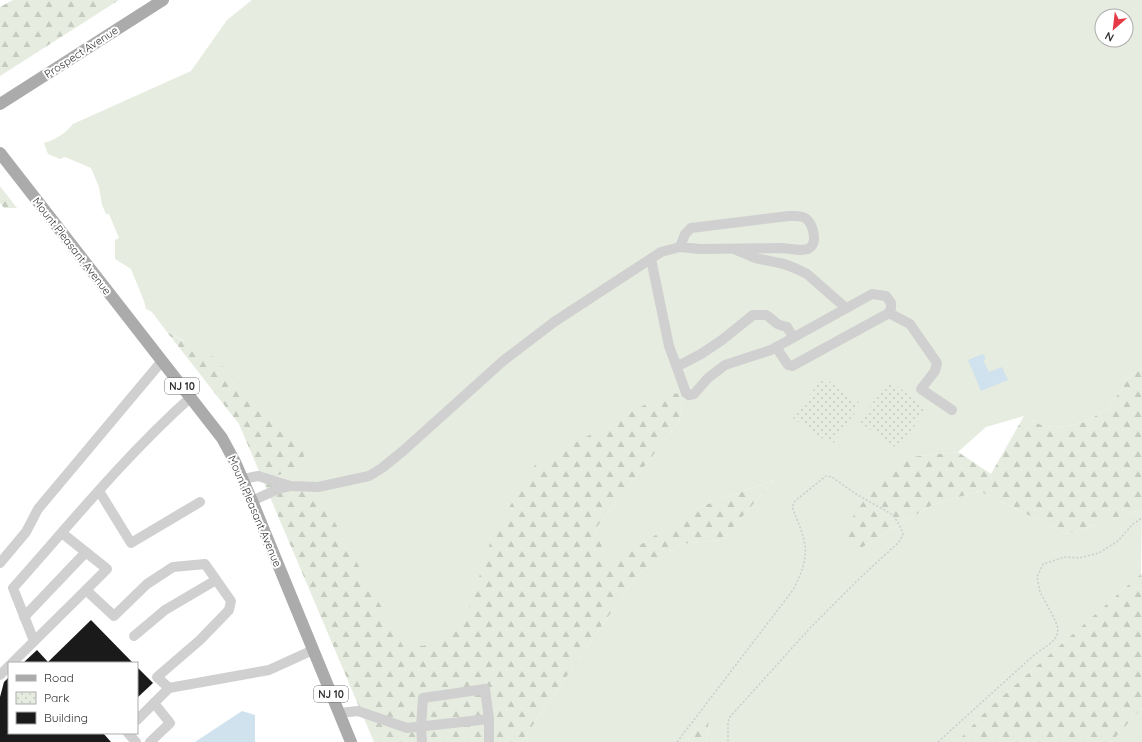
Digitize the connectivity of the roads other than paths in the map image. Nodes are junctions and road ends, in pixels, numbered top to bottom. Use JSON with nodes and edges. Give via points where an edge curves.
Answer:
{"nodes":[{"id":1,"x":163,"y":0,"type":"edge"},
{"id":2,"x":0,"y":104,"type":"edge"},
{"id":3,"x":0,"y":153,"type":"edge"},
{"id":4,"x":680,"y":247,"type":"junction"},
{"id":5,"x":734,"y":249,"type":"junction"},
{"id":6,"x":651,"y":258,"type":"junction"},
{"id":7,"x":846,"y":308,"type":"junction"},
{"id":8,"x":889,"y":313,"type":"junction"},
{"id":9,"x":793,"y":337,"type":"junction"},
{"id":10,"x":776,"y":347,"type":"junction"},
{"id":11,"x":162,"y":361,"type":"junction"},
{"id":12,"x":676,"y":366,"type":"junction"},
{"id":13,"x":191,"y":397,"type":"junction"},
{"id":14,"x":952,"y":410,"type":"dead end"},
{"id":15,"x":243,"y":479,"type":"junction"},
{"id":16,"x":291,"y":486,"type":"junction"},
{"id":17,"x":99,"y":491,"type":"junction"},
{"id":18,"x":252,"y":501,"type":"junction"},
{"id":19,"x":200,"y":502,"type":"dead end"},
{"id":20,"x":62,"y":533,"type":"junction"},
{"id":21,"x":86,"y":552,"type":"junction"},
{"id":22,"x":0,"y":563,"type":"edge"},
{"id":23,"x":216,"y":580,"type":"junction"},
{"id":24,"x":86,"y":590,"type":"junction"},
{"id":25,"x":24,"y":617,"type":"junction"},
{"id":26,"x":134,"y":636,"type":"dead end"},
{"id":27,"x":34,"y":641,"type":"junction"},
{"id":28,"x":314,"y":650,"type":"junction"},
{"id":29,"x":13,"y":662,"type":"edge"},
{"id":30,"x":8,"y":667,"type":"edge"},
{"id":31,"x":0,"y":675,"type":"edge"},
{"id":32,"x":169,"y":688,"type":"junction"},
{"id":33,"x":154,"y":703,"type":"junction"},
{"id":34,"x":339,"y":713,"type":"junction"},
{"id":35,"x":138,"y":719,"type":"edge"},
{"id":36,"x":489,"y":719,"type":"junction"},
{"id":37,"x":421,"y":726,"type":"junction"},
{"id":38,"x":129,"y":734,"type":"edge"},
{"id":39,"x":347,"y":741,"type":"edge"},
{"id":40,"x":136,"y":742,"type":"edge"},
{"id":41,"x":150,"y":742,"type":"edge"},
{"id":42,"x":422,"y":742,"type":"edge"},
{"id":43,"x":489,"y":742,"type":"edge"}],
"edges":[{"from":1,"to":2,"type":"main road","name":"Prospect Avenue"},
{"from":3,"to":11,"type":"main road","name":"Mount Pleasant Avenue","number":"NJ 10"},
{"from":4,"to":5,"type":"lane"},
{"from":4,"to":5,"type":"lane","via":[[685,234],[691,228],[737,222],[799,216],[806,218],[813,232],[813,244],[808,249]]},
{"from":4,"to":6,"type":"lane","via":[[661,252]]},
{"from":5,"to":7,"type":"lane","via":[[745,255],[784,264],[807,274]]},
{"from":6,"to":12,"type":"lane","via":[[669,346]]},
{"from":6,"to":16,"type":"lane","via":[[554,322],[503,361],[382,468],[369,476],[332,485]]},
{"from":7,"to":8,"type":"lane","via":[[872,294],[878,294],[886,296],[891,302]]},
{"from":7,"to":9,"type":"lane"},
{"from":8,"to":10,"type":"lane","via":[[792,366]]},
{"from":8,"to":14,"type":"lane","via":[[910,324],[937,363],[936,371],[921,388]]},
{"from":9,"to":10,"type":"lane"},
{"from":9,"to":12,"type":"lane","via":[[787,327],[772,321],[766,315],[753,315],[701,354]]},
{"from":10,"to":12,"type":"lane","via":[[724,365],[694,394],[689,395]]},
{"from":11,"to":13,"type":"main road","name":"Mount Pleasant Avenue","number":"NJ 10"},
{"from":11,"to":22,"type":"lane","via":[[38,509],[26,532]]},
{"from":13,"to":15,"type":"main road","name":"Mount Pleasant Avenue","number":"NJ 10","via":[[222,438]]},
{"from":13,"to":17,"type":"lane"},
{"from":15,"to":16,"type":"lane","via":[[258,476]]},
{"from":15,"to":18,"type":"main road","name":"Mount Pleasant Avenue","number":"NJ 10"},
{"from":16,"to":18,"type":"lane","via":[[278,488]]},
{"from":17,"to":19,"type":"lane","via":[[131,543]]},
{"from":17,"to":20,"type":"lane"},
{"from":18,"to":28,"type":"main road","name":"Mount Pleasant Avenue","number":"NJ 10"},
{"from":20,"to":21,"type":"lane"},
{"from":20,"to":25,"type":"lane","via":[[13,588]]},
{"from":21,"to":24,"type":"lane","via":[[107,569]]},
{"from":21,"to":25,"type":"lane"},
{"from":23,"to":24,"type":"lane","via":[[205,564],[173,567],[147,584],[114,616]]},
{"from":23,"to":26,"type":"lane","via":[[165,610]]},
{"from":23,"to":32,"type":"lane","via":[[231,601],[229,610],[158,677]]},
{"from":24,"to":27,"type":"lane"},
{"from":25,"to":27,"type":"lane"},
{"from":27,"to":29,"type":"lane"},
{"from":28,"to":32,"type":"lane","via":[[269,670]]},
{"from":28,"to":34,"type":"main road","name":"Mount Pleasant Avenue","number":"NJ 10"},
{"from":30,"to":31,"type":"lane"},
{"from":32,"to":33,"type":"lane"},
{"from":33,"to":35,"type":"lane"},
{"from":33,"to":41,"type":"lane","via":[[170,723]]},
{"from":34,"to":37,"type":"lane","via":[[358,711],[407,728]]},
{"from":34,"to":39,"type":"main road","name":"Mount Pleasant Avenue","number":"NJ 10"},
{"from":36,"to":37,"type":"lane"},
{"from":36,"to":37,"type":"lane","via":[[485,689],[423,698]]},
{"from":36,"to":43,"type":"lane"},
{"from":37,"to":42,"type":"lane"},
{"from":38,"to":40,"type":"lane"}]}
